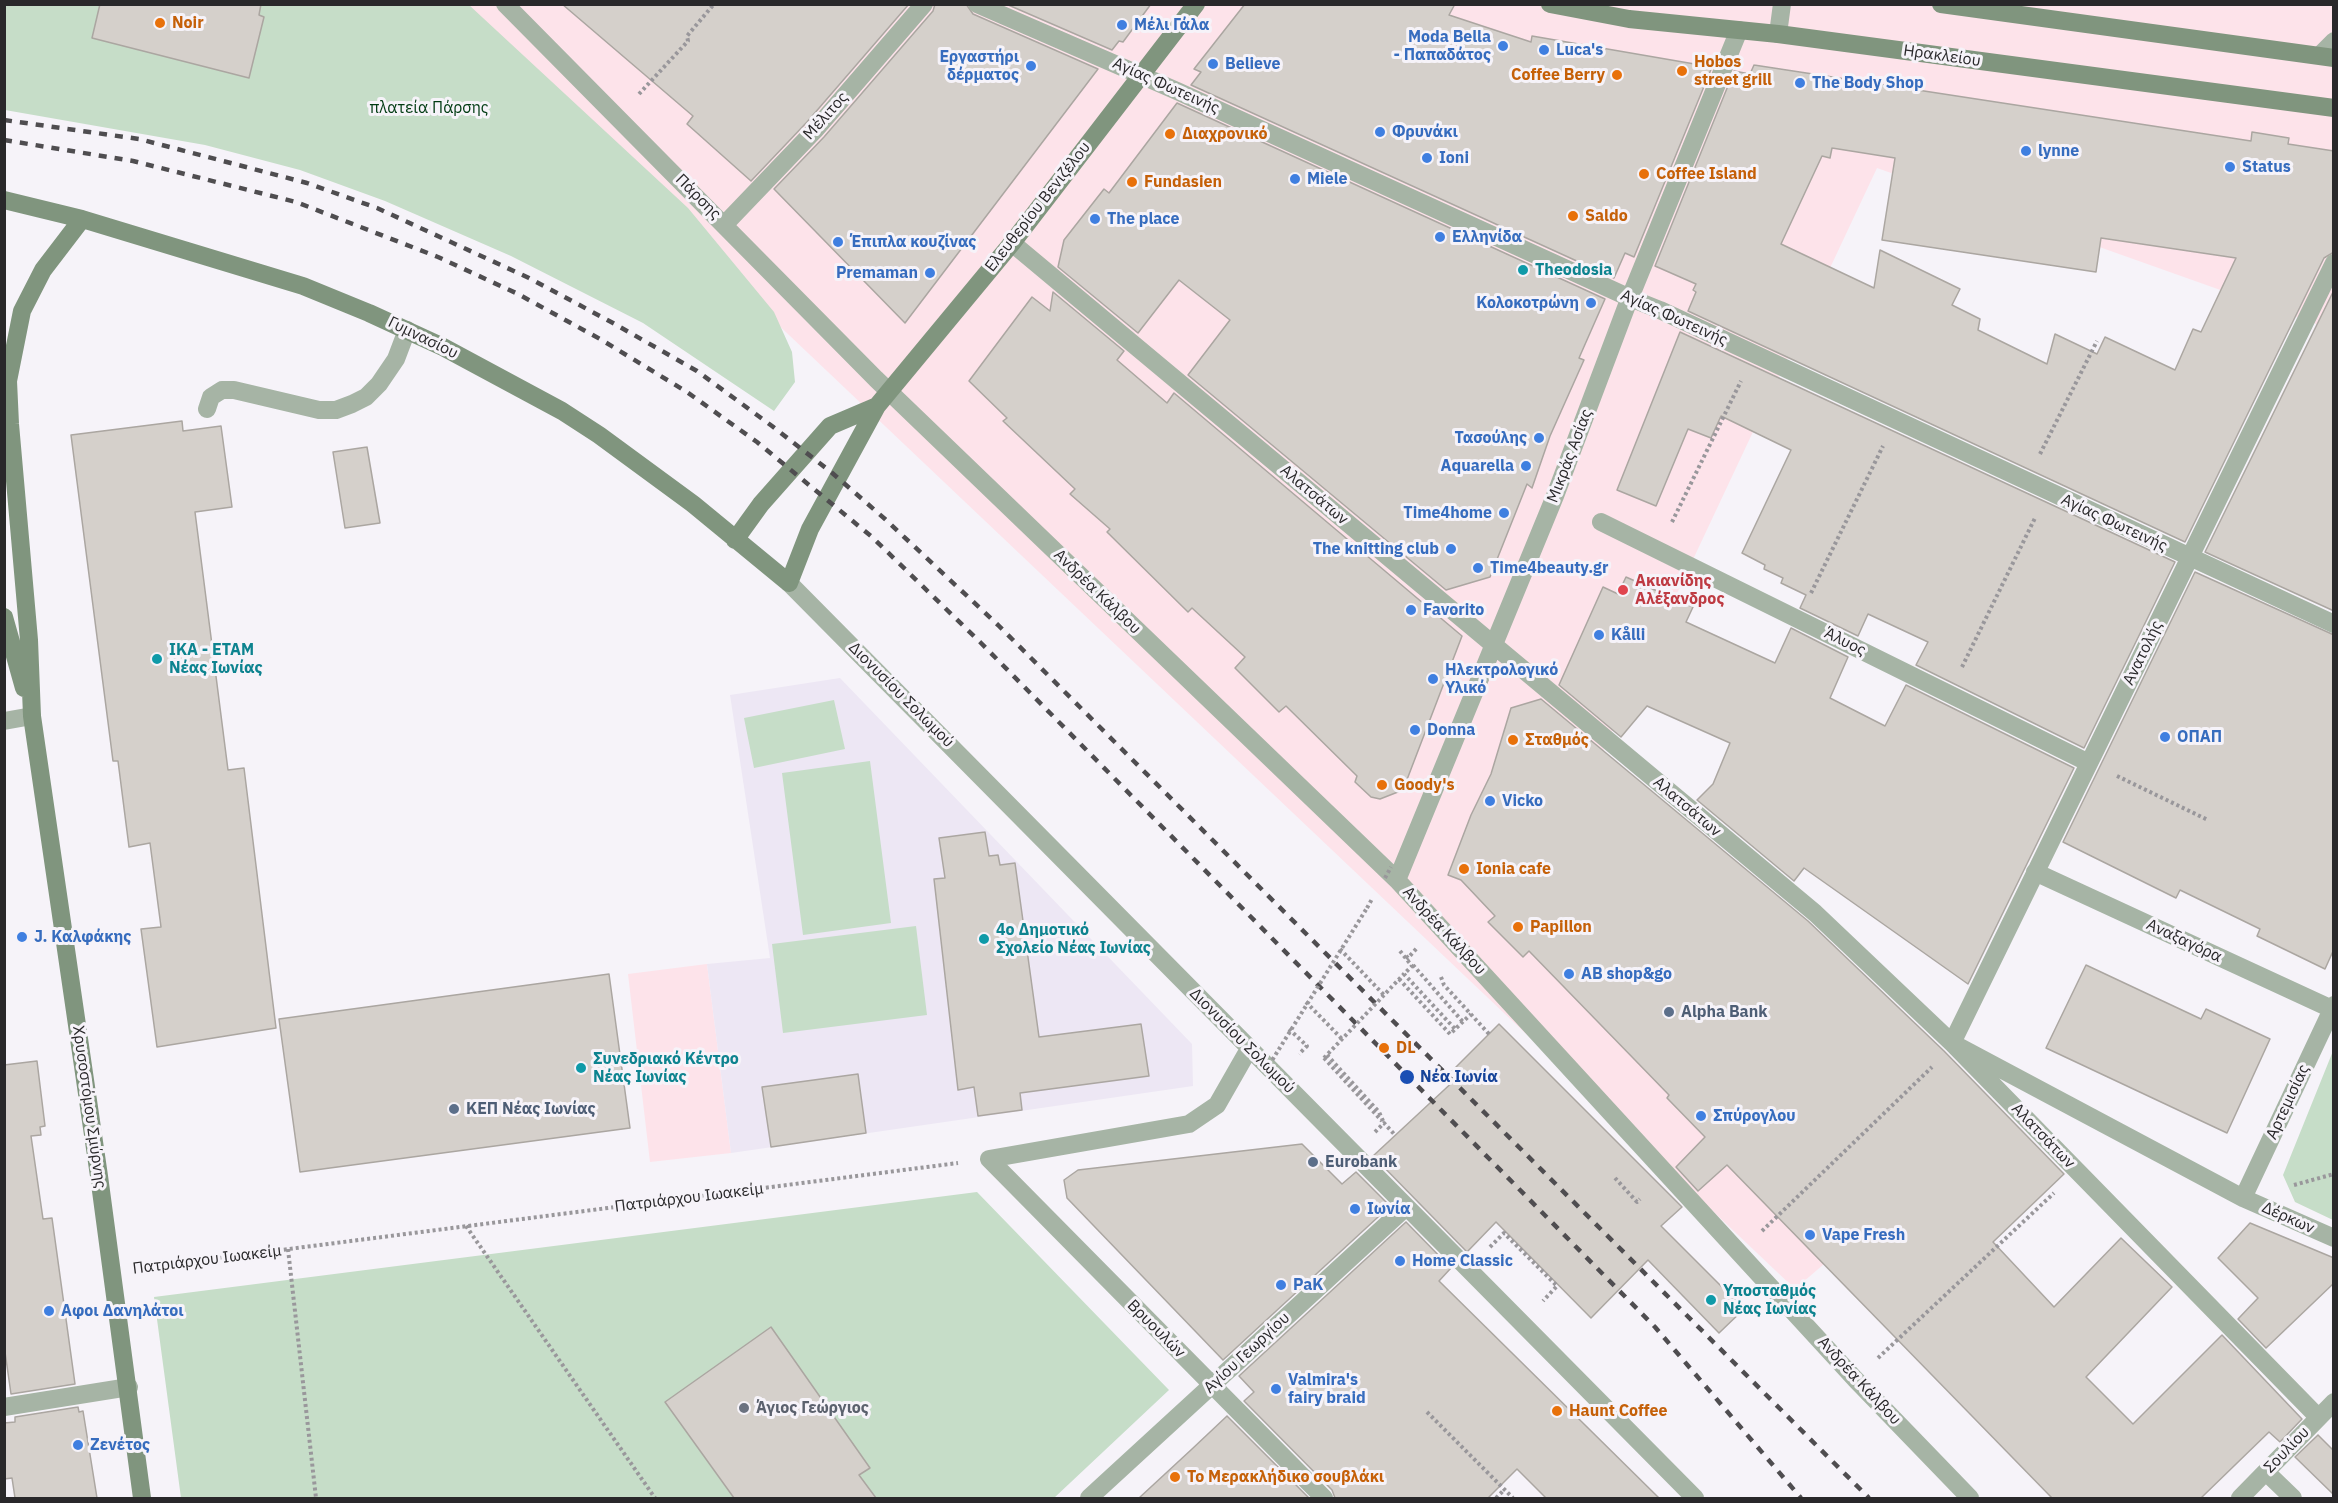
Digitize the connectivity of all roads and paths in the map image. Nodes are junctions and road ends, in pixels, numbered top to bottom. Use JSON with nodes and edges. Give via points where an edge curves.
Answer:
{"nodes":[{"id":1,"x":505,"y":4,"type":"edge"},
{"id":2,"x":714,"y":4,"type":"edge"},
{"id":3,"x":924,"y":4,"type":"edge"},
{"id":4,"x":977,"y":4,"type":"edge"},
{"id":5,"x":1196,"y":4,"type":"edge"},
{"id":6,"x":1550,"y":4,"type":"edge"},
{"id":7,"x":1782,"y":4,"type":"edge"},
{"id":8,"x":1941,"y":4,"type":"edge"},
{"id":9,"x":1739,"y":30,"type":"junction"},
{"id":10,"x":1778,"y":34,"type":"junction"},
{"id":11,"x":2334,"y":40,"type":"edge"},
{"id":12,"x":2327,"y":56,"type":"edge"},
{"id":13,"x":1140,"y":74,"type":"junction"},
{"id":14,"x":2334,"y":108,"type":"edge"},
{"id":15,"x":619,"y":117,"type":"junction"},
{"id":16,"x":5,"y":200,"type":"edge"},
{"id":17,"x":82,"y":219,"type":"junction"},
{"id":18,"x":725,"y":224,"type":"junction"},
{"id":19,"x":1012,"y":243,"type":"junction"},
{"id":20,"x":2334,"y":263,"type":"edge"},
{"id":21,"x":1630,"y":298,"type":"junction"},
{"id":22,"x":407,"y":330,"type":"junction"},
{"id":23,"x":2097,"y":341,"type":"dead end"},
{"id":24,"x":1745,"y":372,"type":"dead end"},
{"id":25,"x":889,"y":392,"type":"junction"},
{"id":26,"x":877,"y":406,"type":"junction"},
{"id":27,"x":207,"y":409,"type":"dead end"},
{"id":28,"x":1887,"y":437,"type":"dead end"},
{"id":29,"x":2038,"y":457,"type":"dead end"},
{"id":30,"x":2048,"y":493,"type":"junction"},
{"id":31,"x":1601,"y":522,"type":"dead end"},
{"id":32,"x":735,"y":540,"type":"junction"},
{"id":33,"x":1658,"y":552,"type":"junction"},
{"id":34,"x":2190,"y":557,"type":"junction"},
{"id":35,"x":789,"y":583,"type":"junction"},
{"id":36,"x":4,"y":617,"type":"edge"},
{"id":37,"x":1799,"y":619,"type":"junction"},
{"id":38,"x":2334,"y":624,"type":"edge"},
{"id":39,"x":1494,"y":645,"type":"junction"},
{"id":40,"x":1949,"y":692,"type":"junction"},
{"id":41,"x":32,"y":716,"type":"junction"},
{"id":42,"x":4,"y":722,"type":"edge"},
{"id":43,"x":2089,"y":763,"type":"junction"},
{"id":44,"x":2208,"y":820,"type":"dead end"},
{"id":45,"x":2036,"y":872,"type":"junction"},
{"id":46,"x":1391,"y":875,"type":"junction"},
{"id":47,"x":1366,"y":908,"type":"dead end"},
{"id":48,"x":1424,"y":940,"type":"dead end"},
{"id":49,"x":1340,"y":949,"type":"junction"},
{"id":50,"x":1400,"y":951,"type":"junction"},
{"id":51,"x":1404,"y":974,"type":"junction"},
{"id":52,"x":1399,"y":979,"type":"junction"},
{"id":53,"x":1446,"y":987,"type":"dead end"},
{"id":54,"x":1384,"y":995,"type":"junction"},
{"id":55,"x":1306,"y":1002,"type":"junction"},
{"id":56,"x":2333,"y":1008,"type":"edge"},
{"id":57,"x":1471,"y":1014,"type":"junction"},
{"id":58,"x":1463,"y":1022,"type":"junction"},
{"id":59,"x":1289,"y":1029,"type":"junction"},
{"id":60,"x":1455,"y":1029,"type":"junction"},
{"id":61,"x":1489,"y":1034,"type":"dead end"},
{"id":62,"x":1342,"y":1039,"type":"junction"},
{"id":63,"x":1952,"y":1043,"type":"junction"},
{"id":64,"x":1249,"y":1048,"type":"junction"},
{"id":65,"x":1299,"y":1054,"type":"dead end"},
{"id":66,"x":1266,"y":1070,"type":"dead end"},
{"id":67,"x":1384,"y":1124,"type":"junction"},
{"id":68,"x":1375,"y":1132,"type":"dead end"},
{"id":69,"x":1395,"y":1135,"type":"dead end"},
{"id":70,"x":989,"y":1159,"type":"junction"},
{"id":71,"x":1615,"y":1178,"type":"dead end"},
{"id":72,"x":2243,"y":1198,"type":"junction"},
{"id":73,"x":1640,"y":1199,"type":"dead end"},
{"id":74,"x":2046,"y":1202,"type":"dead end"},
{"id":75,"x":1406,"y":1207,"type":"junction"},
{"id":76,"x":466,"y":1226,"type":"junction"},
{"id":77,"x":1762,"y":1231,"type":"dead end"},
{"id":78,"x":2334,"y":1238,"type":"edge"},
{"id":79,"x":1489,"y":1247,"type":"dead end"},
{"id":80,"x":288,"y":1249,"type":"junction"},
{"id":81,"x":113,"y":1272,"type":"junction"},
{"id":82,"x":1543,"y":1302,"type":"dead end"},
{"id":83,"x":1855,"y":1379,"type":"junction"},
{"id":84,"x":1212,"y":1386,"type":"junction"},
{"id":85,"x":129,"y":1387,"type":"junction"},
{"id":86,"x":2334,"y":1402,"type":"edge"},
{"id":87,"x":4,"y":1407,"type":"edge"},
{"id":88,"x":1427,"y":1412,"type":"dead end"},
{"id":89,"x":2318,"y":1417,"type":"junction"},
{"id":90,"x":2266,"y":1472,"type":"junction"},
{"id":91,"x":1504,"y":1490,"type":"junction"},
{"id":92,"x":142,"y":1498,"type":"edge"},
{"id":93,"x":316,"y":1498,"type":"edge"},
{"id":94,"x":655,"y":1498,"type":"edge"},
{"id":95,"x":1089,"y":1498,"type":"edge"},
{"id":96,"x":1324,"y":1498,"type":"edge"},
{"id":97,"x":1496,"y":1498,"type":"edge"},
{"id":98,"x":1513,"y":1498,"type":"edge"},
{"id":99,"x":1695,"y":1498,"type":"edge"},
{"id":100,"x":1970,"y":1498,"type":"edge"},
{"id":101,"x":2240,"y":1498,"type":"edge"},
{"id":102,"x":2293,"y":1498,"type":"edge"}],
"edges":[{"from":1,"to":15,"type":"street","name":"Πάρσης"},
{"from":2,"to":15,"type":"path","via":[[687,36],[688,41]]},
{"from":3,"to":18,"type":"street","name":"Μέλιτος","via":[[815,130]]},
{"from":4,"to":13,"type":"street","name":"Αγίας Φωτεινής"},
{"from":5,"to":13,"type":"street","name":"Ελευθερίου Βενιζέλου"},
{"from":6,"to":9,"type":"street","name":"Ηρακλείου","via":[[1629,19]]},
{"from":7,"to":10,"type":"street"},
{"from":8,"to":12,"type":"street"},
{"from":9,"to":10,"type":"street","name":"Ηρακλείου"},
{"from":9,"to":21,"type":"street","name":"Μικράς Ασίας"},
{"from":10,"to":14,"type":"street","name":"Ηρακλείου"},
{"from":11,"to":12,"type":"street"},
{"from":13,"to":19,"type":"street","name":"Ελευθερίου Βενιζέλου"},
{"from":13,"to":21,"type":"street","name":"Αγίας Φωτεινής"},
{"from":15,"to":18,"type":"street","name":"Πάρσης"},
{"from":16,"to":17,"type":"street","name":"Γυμνασίου"},
{"from":17,"to":22,"type":"street","name":"Γυμνασίου","via":[[303,286]]},
{"from":17,"to":41,"type":"street","name":"Χρυσοστόμου Σμύρνης","via":[[43,270],[22,311],[8,381]]},
{"from":18,"to":25,"type":"street","name":"Πάρσης"},
{"from":19,"to":25,"type":"street","name":"Ελευθερίου Βενιζέλου"},
{"from":19,"to":39,"type":"street","name":"Αλατσάτων"},
{"from":20,"to":34,"type":"street","name":"Ανατολής"},
{"from":21,"to":30,"type":"street","name":"Αγίας Φωτεινής"},
{"from":21,"to":39,"type":"street","name":"Μικράς Ασίας"},
{"from":22,"to":27,"type":"street","via":[[396,359],[380,384],[352,404],[336,410],[319,410],[222,390],[211,397]]},
{"from":22,"to":32,"type":"street","name":"Γυμνασίου","via":[[562,411],[684,497]]},
{"from":23,"to":29,"type":"path"},
{"from":24,"to":33,"type":"path"},
{"from":25,"to":26,"type":"street","name":"Ελευθερίου Βενιζέλου"},
{"from":25,"to":46,"type":"street","name":"Ανδρέα Κάλβου"},
{"from":26,"to":32,"type":"street","name":"Ελευθερίου Βενιζέλου","via":[[830,426],[761,504]]},
{"from":26,"to":35,"type":"street","name":"Ελευθερίου Βενιζέλου","via":[[810,529]]},
{"from":28,"to":37,"type":"path"},
{"from":30,"to":34,"type":"street","name":"Αγίας Φωτεινής"},
{"from":30,"to":40,"type":"path"},
{"from":31,"to":33,"type":"street","name":"Άλυος"},
{"from":32,"to":35,"type":"street","name":"Γυμνασίου"},
{"from":33,"to":37,"type":"street","name":"Άλυος"},
{"from":34,"to":38,"type":"street","name":"Αγίας Φωτεινής"},
{"from":34,"to":43,"type":"street","name":"Ανατολής"},
{"from":35,"to":64,"type":"street","name":"Διονυσίου Σολωμού"},
{"from":36,"to":41,"type":"street","name":"Χρυσοστόμου Σμύρνης"},
{"from":37,"to":40,"type":"street","name":"Άλυος"},
{"from":39,"to":46,"type":"street","name":"Μικράς Ασίας"},
{"from":39,"to":63,"type":"street","name":"Αλατσάτων","via":[[1815,913]]},
{"from":40,"to":43,"type":"street","name":"Άλυος"},
{"from":41,"to":42,"type":"street"},
{"from":41,"to":81,"type":"street","name":"Χρυσοστόμου Σμύρνης"},
{"from":43,"to":44,"type":"path"},
{"from":43,"to":45,"type":"street","name":"Ανατολής"},
{"from":45,"to":56,"type":"street","name":"Αναξαγόρα"},
{"from":45,"to":63,"type":"street","name":"Ανατολής"},
{"from":46,"to":83,"type":"street","name":"Ανδρέα Κάλβου"},
{"from":47,"to":49,"type":"path","bridge":true},
{"from":48,"to":50,"type":"path","via":[[1408,958]]},
{"from":49,"to":54,"type":"path"},
{"from":49,"to":55,"type":"path","bridge":true},
{"from":50,"to":51,"type":"path","via":[[1412,966]]},
{"from":50,"to":58,"type":"path"},
{"from":51,"to":52,"type":"path","bridge":true},
{"from":51,"to":60,"type":"path"},
{"from":52,"to":54,"type":"path","bridge":true},
{"from":52,"to":60,"type":"path","via":[[1450,1034]]},
{"from":53,"to":57,"type":"path"},
{"from":54,"to":62,"type":"path","bridge":true},
{"from":55,"to":59,"type":"path","bridge":true},
{"from":55,"to":62,"type":"path"},
{"from":56,"to":72,"type":"street","name":"Αρτεμισίας"},
{"from":57,"to":58,"type":"path"},
{"from":57,"to":61,"type":"path"},
{"from":58,"to":60,"type":"path"},
{"from":59,"to":65,"type":"path","bridge":true,"via":[[1307,1046]]},
{"from":59,"to":66,"type":"path","bridge":true},
{"from":62,"to":67,"type":"path","bridge":true,"via":[[1325,1057],[1379,1112]]},
{"from":63,"to":72,"type":"street","name":"Δέρκων"},
{"from":63,"to":77,"type":"path"},
{"from":63,"to":89,"type":"street","name":"Αλατσάτων"},
{"from":64,"to":70,"type":"street","via":[[1217,1104],[1189,1124]]},
{"from":64,"to":75,"type":"street","name":"Διονυσίου Σολωμού"},
{"from":67,"to":68,"type":"path"},
{"from":67,"to":69,"type":"path"},
{"from":70,"to":76,"type":"path","name":"Πατριάρχου Ιωακείμ"},
{"from":70,"to":84,"type":"street","name":"Βρυουλών"},
{"from":71,"to":73,"type":"path","via":[[1637,1202]]},
{"from":72,"to":78,"type":"street","name":"Δέρκων"},
{"from":74,"to":83,"type":"path"},
{"from":75,"to":84,"type":"street","name":"Αγίου Γεωργίου"},
{"from":75,"to":99,"type":"street","name":"Διονυσίου Σολωμού"},
{"from":76,"to":80,"type":"path","name":"Πατριάρχου Ιωακείμ"},
{"from":76,"to":94,"type":"path"},
{"from":79,"to":82,"type":"path","via":[[1504,1233],[1557,1286]]},
{"from":80,"to":81,"type":"path","name":"Πατριάρχου Ιωακείμ"},
{"from":80,"to":93,"type":"path"},
{"from":81,"to":85,"type":"street","name":"Χρυσοστόμου Σμύρνης"},
{"from":83,"to":100,"type":"street","name":"Ανδρέα Κάλβου"},
{"from":84,"to":95,"type":"street","name":"Αγίου Γεωργίου"},
{"from":84,"to":96,"type":"street","name":"Βρυουλών"},
{"from":85,"to":87,"type":"street"},
{"from":85,"to":92,"type":"street","name":"Χρυσοστόμου Σμύρνης"},
{"from":86,"to":89,"type":"street","name":"Σουλίου"},
{"from":88,"to":91,"type":"path"},
{"from":89,"to":90,"type":"street","name":"Σουλίου"},
{"from":90,"to":101,"type":"street","name":"Σουλίου"},
{"from":90,"to":102,"type":"street"},
{"from":91,"to":97,"type":"path"},
{"from":91,"to":98,"type":"path"}]}
